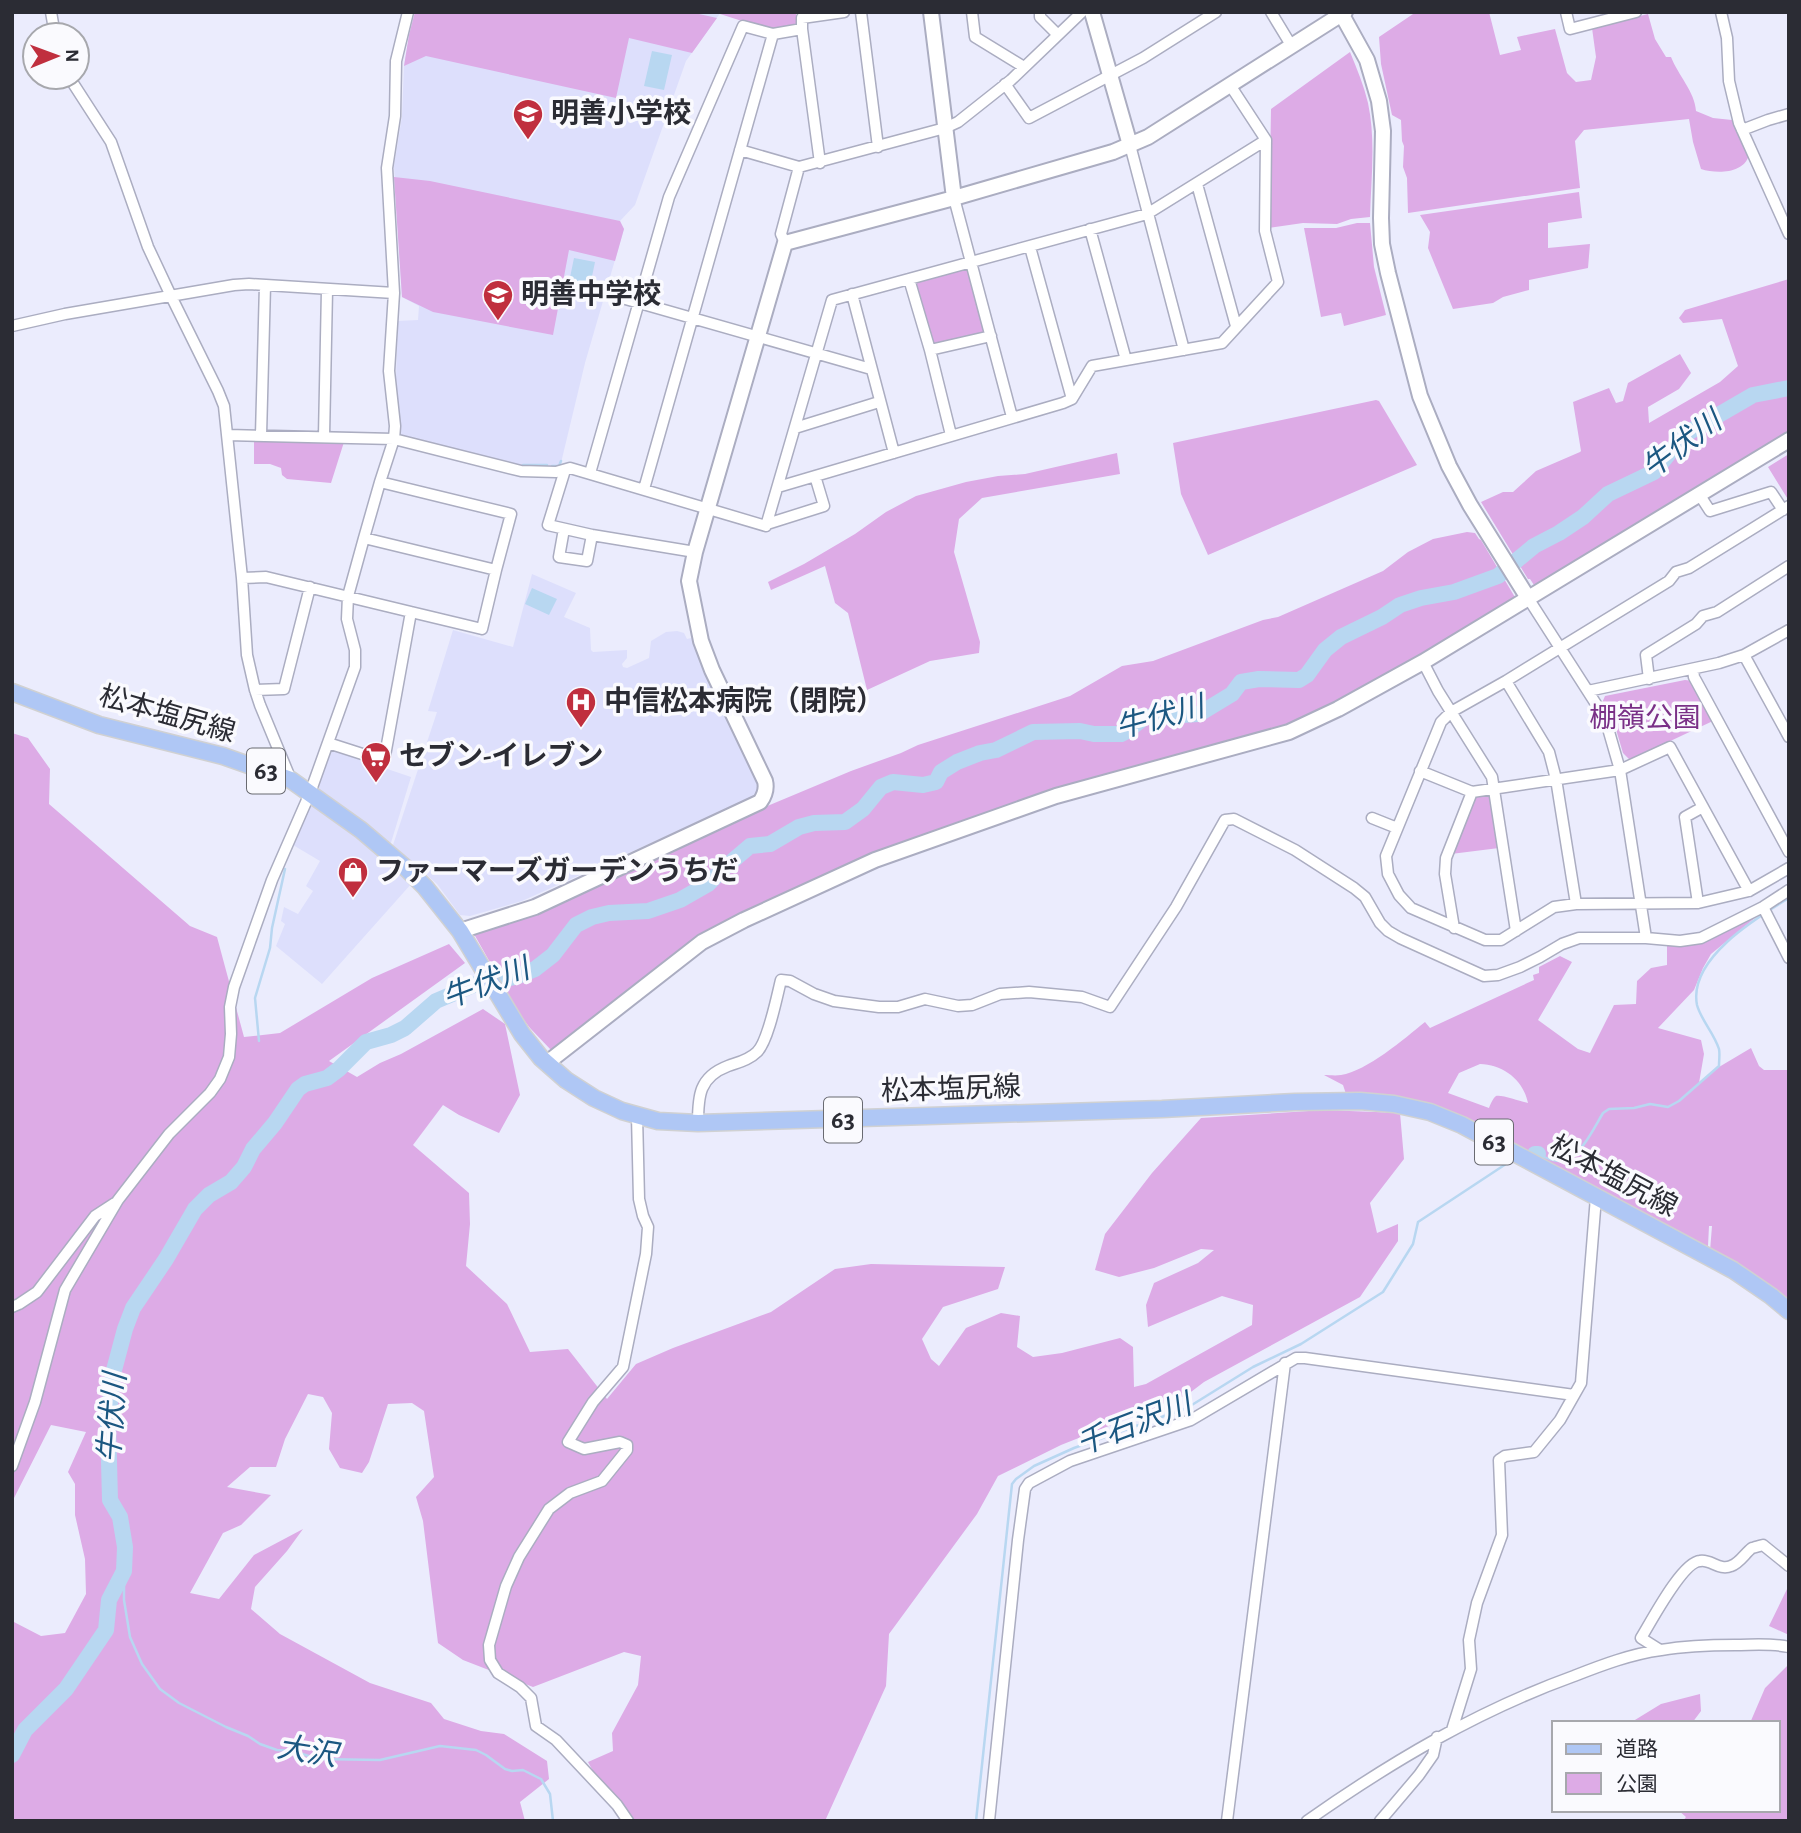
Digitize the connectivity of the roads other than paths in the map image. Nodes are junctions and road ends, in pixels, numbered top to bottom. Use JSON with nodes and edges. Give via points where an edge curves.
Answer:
{"nodes":[{"id":1,"x":408,"y":12,"type":"edge"},
{"id":2,"x":844,"y":12,"type":"edge"},
{"id":3,"x":861,"y":12,"type":"edge"},
{"id":4,"x":930,"y":12,"type":"edge"},
{"id":5,"x":971,"y":12,"type":"edge"},
{"id":6,"x":1040,"y":12,"type":"edge"},
{"id":7,"x":1216,"y":12,"type":"edge"},
{"id":8,"x":1271,"y":12,"type":"edge"},
{"id":9,"x":1566,"y":12,"type":"edge"},
{"id":10,"x":1636,"y":12,"type":"edge"},
{"id":11,"x":1721,"y":12,"type":"edge"},
{"id":12,"x":1092,"y":13,"type":"edge"},
{"id":13,"x":1344,"y":13,"type":"edge"},
{"id":14,"x":1612,"y":15,"type":"edge"},
{"id":15,"x":802,"y":29,"type":"junction"},
{"id":16,"x":773,"y":34,"type":"junction"},
{"id":17,"x":1057,"y":34,"type":"junction"},
{"id":18,"x":1291,"y":45,"type":"junction"},
{"id":19,"x":1024,"y":67,"type":"junction"},
{"id":20,"x":1110,"y":76,"type":"junction"},
{"id":21,"x":1005,"y":84,"type":"junction"},
{"id":22,"x":1230,"y":85,"type":"junction"},
{"id":23,"x":78,"y":91,"type":"edge"},
{"id":24,"x":1789,"y":114,"type":"edge"},
{"id":25,"x":945,"y":128,"type":"junction"},
{"id":26,"x":1742,"y":130,"type":"junction"},
{"id":27,"x":1266,"y":140,"type":"junction"},
{"id":28,"x":1130,"y":145,"type":"junction"},
{"id":29,"x":878,"y":147,"type":"junction"},
{"id":30,"x":740,"y":150,"type":"junction"},
{"id":31,"x":820,"y":163,"type":"junction"},
{"id":32,"x":799,"y":167,"type":"junction"},
{"id":33,"x":1197,"y":184,"type":"junction"},
{"id":34,"x":954,"y":198,"type":"junction"},
{"id":35,"x":1147,"y":214,"type":"junction"},
{"id":36,"x":1090,"y":229,"type":"junction"},
{"id":37,"x":1789,"y":234,"type":"edge"},
{"id":38,"x":785,"y":243,"type":"junction"},
{"id":39,"x":1030,"y":247,"type":"junction"},
{"id":40,"x":971,"y":262,"type":"junction"},
{"id":41,"x":909,"y":279,"type":"junction"},
{"id":42,"x":265,"y":285,"type":"junction"},
{"id":43,"x":327,"y":290,"type":"junction"},
{"id":44,"x":394,"y":293,"type":"junction"},
{"id":45,"x":608,"y":294,"type":"dead end"},
{"id":46,"x":852,"y":294,"type":"junction"},
{"id":47,"x":171,"y":296,"type":"junction"},
{"id":48,"x":640,"y":303,"type":"junction"},
{"id":49,"x":693,"y":318,"type":"junction"},
{"id":50,"x":12,"y":326,"type":"edge"},
{"id":51,"x":1236,"y":326,"type":"junction"},
{"id":52,"x":757,"y":335,"type":"junction"},
{"id":53,"x":991,"y":336,"type":"junction"},
{"id":54,"x":930,"y":350,"type":"junction"},
{"id":55,"x":1184,"y":350,"type":"junction"},
{"id":56,"x":817,"y":352,"type":"junction"},
{"id":57,"x":1126,"y":360,"type":"junction"},
{"id":58,"x":871,"y":369,"type":"junction"},
{"id":59,"x":1072,"y":399,"type":"junction"},
{"id":60,"x":879,"y":402,"type":"junction"},
{"id":61,"x":1012,"y":417,"type":"junction"},
{"id":62,"x":795,"y":428,"type":"junction"},
{"id":63,"x":228,"y":435,"type":"junction"},
{"id":64,"x":261,"y":435,"type":"junction"},
{"id":65,"x":951,"y":435,"type":"junction"},
{"id":66,"x":324,"y":436,"type":"junction"},
{"id":67,"x":394,"y":439,"type":"junction"},
{"id":68,"x":1789,"y":440,"type":"edge"},
{"id":69,"x":894,"y":453,"type":"junction"},
{"id":70,"x":565,"y":470,"type":"junction"},
{"id":71,"x":590,"y":473,"type":"junction"},
{"id":72,"x":815,"y":476,"type":"junction"},
{"id":73,"x":380,"y":482,"type":"junction"},
{"id":74,"x":778,"y":487,"type":"junction"},
{"id":75,"x":644,"y":489,"type":"junction"},
{"id":76,"x":1699,"y":494,"type":"junction"},
{"id":77,"x":708,"y":508,"type":"junction"},
{"id":78,"x":1786,"y":508,"type":"edge"},
{"id":79,"x":767,"y":524,"type":"junction"},
{"id":80,"x":564,"y":529,"type":"junction"},
{"id":81,"x":593,"y":535,"type":"junction"},
{"id":82,"x":364,"y":538,"type":"junction"},
{"id":83,"x":695,"y":552,"type":"junction"},
{"id":84,"x":1789,"y":566,"type":"edge"},
{"id":85,"x":496,"y":570,"type":"junction"},
{"id":86,"x":242,"y":578,"type":"junction"},
{"id":87,"x":310,"y":587,"type":"junction"},
{"id":88,"x":348,"y":596,"type":"junction"},
{"id":89,"x":1527,"y":596,"type":"junction"},
{"id":90,"x":411,"y":612,"type":"junction"},
{"id":91,"x":1789,"y":630,"type":"edge"},
{"id":92,"x":1559,"y":648,"type":"junction"},
{"id":93,"x":1744,"y":656,"type":"junction"},
{"id":94,"x":1423,"y":662,"type":"junction"},
{"id":95,"x":1693,"y":670,"type":"junction"},
{"id":96,"x":1649,"y":679,"type":"junction"},
{"id":97,"x":1506,"y":681,"type":"junction"},
{"id":98,"x":255,"y":690,"type":"junction"},
{"id":99,"x":1588,"y":691,"type":"junction"},
{"id":100,"x":12,"y":692,"type":"edge"},
{"id":101,"x":1451,"y":712,"type":"junction"},
{"id":102,"x":1789,"y":737,"type":"edge"},
{"id":103,"x":328,"y":743,"type":"junction"},
{"id":104,"x":1620,"y":770,"type":"junction"},
{"id":105,"x":1420,"y":771,"type":"junction"},
{"id":106,"x":1556,"y":779,"type":"junction"},
{"id":107,"x":291,"y":780,"type":"junction"},
{"id":108,"x":1495,"y":789,"type":"junction"},
{"id":109,"x":1472,"y":792,"type":"junction"},
{"id":110,"x":310,"y":793,"type":"junction"},
{"id":111,"x":1703,"y":807,"type":"junction"},
{"id":112,"x":1372,"y":817,"type":"dead end"},
{"id":113,"x":1397,"y":828,"type":"junction"},
{"id":114,"x":1789,"y":852,"type":"edge"},
{"id":115,"x":1789,"y":869,"type":"edge"},
{"id":116,"x":1789,"y":890,"type":"edge"},
{"id":117,"x":1749,"y":891,"type":"junction"},
{"id":118,"x":1698,"y":903,"type":"junction"},
{"id":119,"x":1576,"y":904,"type":"junction"},
{"id":120,"x":1642,"y":904,"type":"junction"},
{"id":121,"x":1765,"y":911,"type":"junction"},
{"id":122,"x":1454,"y":928,"type":"junction"},
{"id":123,"x":1516,"y":931,"type":"junction"},
{"id":124,"x":463,"y":936,"type":"junction"},
{"id":125,"x":1646,"y":938,"type":"junction"},
{"id":126,"x":1789,"y":958,"type":"edge"},
{"id":127,"x":544,"y":1060,"type":"junction"},
{"id":128,"x":637,"y":1116,"type":"junction"},
{"id":129,"x":698,"y":1123,"type":"junction"},
{"id":130,"x":1596,"y":1197,"type":"junction"},
{"id":131,"x":118,"y":1200,"type":"junction"},
{"id":132,"x":12,"y":1307,"type":"edge"},
{"id":133,"x":1789,"y":1311,"type":"edge"},
{"id":134,"x":1285,"y":1363,"type":"junction"},
{"id":135,"x":1574,"y":1395,"type":"junction"},
{"id":136,"x":12,"y":1466,"type":"edge"},
{"id":137,"x":1789,"y":1566,"type":"edge"},
{"id":138,"x":1789,"y":1647,"type":"edge"},
{"id":139,"x":1660,"y":1650,"type":"junction"},
{"id":140,"x":1452,"y":1730,"type":"junction"},
{"id":141,"x":1437,"y":1737,"type":"junction"},
{"id":142,"x":628,"y":1821,"type":"edge"},
{"id":143,"x":989,"y":1821,"type":"edge"},
{"id":144,"x":1227,"y":1821,"type":"edge"},
{"id":145,"x":1307,"y":1821,"type":"edge"},
{"id":146,"x":1380,"y":1821,"type":"edge"}],
"edges":[{"from":1,"to":44,"type":"street","via":[[396,61],[391,171]]},
{"from":2,"to":15,"type":"street","via":[[802,18]]},
{"from":3,"to":29,"type":"street"},
{"from":4,"to":25,"type":"street"},
{"from":5,"to":19,"type":"street","via":[[975,37]]},
{"from":6,"to":17,"type":"street"},
{"from":7,"to":20,"type":"street"},
{"from":8,"to":18,"type":"street"},
{"from":9,"to":14,"type":"street","via":[[1570,29]]},
{"from":10,"to":14,"type":"street"},
{"from":11,"to":26,"type":"street","via":[[1729,80]]},
{"from":12,"to":17,"type":"street"},
{"from":12,"to":20,"type":"street"},
{"from":13,"to":18,"type":"street"},
{"from":13,"to":89,"type":"street","via":[[1367,60],[1379,101],[1382,244],[1416,382],[1442,451]]},
{"from":15,"to":16,"type":"street"},
{"from":15,"to":31,"type":"street"},
{"from":16,"to":30,"type":"street"},
{"from":16,"to":48,"type":"street","via":[[740,25],[669,197]]},
{"from":17,"to":19,"type":"street"},
{"from":18,"to":22,"type":"street"},
{"from":19,"to":21,"type":"street"},
{"from":20,"to":21,"type":"street","via":[[1029,118]]},
{"from":20,"to":28,"type":"street"},
{"from":21,"to":25,"type":"street"},
{"from":22,"to":27,"type":"street"},
{"from":22,"to":28,"type":"street"},
{"from":23,"to":47,"type":"street","via":[[111,142],[148,247]]},
{"from":24,"to":26,"type":"street"},
{"from":25,"to":29,"type":"street"},
{"from":25,"to":34,"type":"street"},
{"from":26,"to":37,"type":"street"},
{"from":27,"to":33,"type":"street"},
{"from":27,"to":51,"type":"street","via":[[1265,230],[1278,282]]},
{"from":28,"to":34,"type":"street"},
{"from":28,"to":35,"type":"street"},
{"from":29,"to":31,"type":"street"},
{"from":30,"to":32,"type":"street"},
{"from":30,"to":49,"type":"street"},
{"from":31,"to":32,"type":"street"},
{"from":32,"to":38,"type":"street","via":[[781,234]]},
{"from":33,"to":35,"type":"street"},
{"from":33,"to":51,"type":"street"},
{"from":34,"to":38,"type":"street"},
{"from":34,"to":40,"type":"street"},
{"from":35,"to":36,"type":"street"},
{"from":35,"to":55,"type":"street"},
{"from":36,"to":39,"type":"street"},
{"from":36,"to":57,"type":"street"},
{"from":38,"to":52,"type":"street"},
{"from":39,"to":40,"type":"street"},
{"from":39,"to":59,"type":"street"},
{"from":40,"to":41,"type":"street"},
{"from":40,"to":53,"type":"street"},
{"from":41,"to":46,"type":"street"},
{"from":41,"to":54,"type":"street"},
{"from":42,"to":43,"type":"street"},
{"from":42,"to":47,"type":"street","via":[[234,285]]},
{"from":42,"to":64,"type":"street"},
{"from":43,"to":44,"type":"street"},
{"from":43,"to":66,"type":"street"},
{"from":44,"to":67,"type":"street","via":[[389,372]]},
{"from":45,"to":48,"type":"street"},
{"from":46,"to":56,"type":"street","via":[[832,300]]},
{"from":46,"to":58,"type":"street"},
{"from":47,"to":50,"type":"street"},
{"from":47,"to":63,"type":"street","via":[[218,391]]},
{"from":48,"to":49,"type":"street"},
{"from":48,"to":71,"type":"street"},
{"from":49,"to":52,"type":"street"},
{"from":49,"to":75,"type":"street"},
{"from":51,"to":55,"type":"street","via":[[1222,343]]},
{"from":52,"to":56,"type":"street"},
{"from":52,"to":77,"type":"street"},
{"from":53,"to":54,"type":"street"},
{"from":53,"to":61,"type":"street"},
{"from":54,"to":65,"type":"street"},
{"from":55,"to":57,"type":"street"},
{"from":56,"to":58,"type":"street"},
{"from":56,"to":62,"type":"street"},
{"from":57,"to":59,"type":"street","via":[[1092,366]]},
{"from":58,"to":60,"type":"street"},
{"from":59,"to":61,"type":"street"},
{"from":60,"to":62,"type":"street"},
{"from":60,"to":69,"type":"street"},
{"from":61,"to":65,"type":"street"},
{"from":62,"to":74,"type":"street"},
{"from":63,"to":64,"type":"street"},
{"from":63,"to":86,"type":"street"},
{"from":64,"to":66,"type":"street"},
{"from":65,"to":69,"type":"street"},
{"from":66,"to":67,"type":"street"},
{"from":67,"to":70,"type":"street","via":[[521,471]]},
{"from":67,"to":73,"type":"street"},
{"from":68,"to":76,"type":"street"},
{"from":69,"to":72,"type":"street"},
{"from":70,"to":71,"type":"street"},
{"from":70,"to":80,"type":"street","via":[[548,525]]},
{"from":71,"to":75,"type":"street"},
{"from":72,"to":74,"type":"street"},
{"from":72,"to":79,"type":"street","via":[[824,506]]},
{"from":73,"to":82,"type":"street"},
{"from":73,"to":85,"type":"street","via":[[511,514]]},
{"from":74,"to":79,"type":"street"},
{"from":75,"to":77,"type":"street"},
{"from":76,"to":78,"type":"street","via":[[1710,511],[1771,492]]},
{"from":76,"to":89,"type":"street"},
{"from":77,"to":79,"type":"street"},
{"from":77,"to":83,"type":"street"},
{"from":78,"to":92,"type":"street"},
{"from":80,"to":81,"type":"street"},
{"from":80,"to":81,"type":"street","via":[[559,557],[586,561]]},
{"from":81,"to":83,"type":"street"},
{"from":82,"to":85,"type":"street"},
{"from":82,"to":88,"type":"street"},
{"from":83,"to":124,"type":"street","via":[[689,581],[701,641],[765,780],[764,797],[546,902]]},
{"from":84,"to":96,"type":"street","via":[[1646,655]]},
{"from":85,"to":90,"type":"street","via":[[481,629]]},
{"from":86,"to":87,"type":"street","via":[[266,577]]},
{"from":86,"to":98,"type":"street","via":[[247,654]]},
{"from":87,"to":88,"type":"street"},
{"from":87,"to":98,"type":"street","via":[[284,689]]},
{"from":88,"to":90,"type":"street"},
{"from":88,"to":103,"type":"street","via":[[355,667]]},
{"from":89,"to":92,"type":"street"},
{"from":89,"to":94,"type":"street"},
{"from":90,"to":103,"type":"street","via":[[384,761]]},
{"from":91,"to":93,"type":"street"},
{"from":92,"to":97,"type":"street"},
{"from":92,"to":99,"type":"street"},
{"from":93,"to":95,"type":"street"},
{"from":93,"to":102,"type":"street"},
{"from":94,"to":101,"type":"street"},
{"from":94,"to":127,"type":"street","via":[[1289,732],[1056,796],[875,860],[702,942]]},
{"from":95,"to":96,"type":"street"},
{"from":95,"to":114,"type":"street"},
{"from":96,"to":99,"type":"street"},
{"from":97,"to":101,"type":"street"},
{"from":97,"to":106,"type":"street","via":[[1549,751]]},
{"from":98,"to":107,"type":"street"},
{"from":99,"to":104,"type":"street","via":[[1605,718]]},
{"from":100,"to":107,"type":"main road","name":"松本塩尻線","number":"63","via":[[100,725],[223,756]]},
{"from":101,"to":105,"type":"street","via":[[1441,722]]},
{"from":101,"to":108,"type":"street"},
{"from":103,"to":110,"type":"street"},
{"from":104,"to":106,"type":"street"},
{"from":104,"to":111,"type":"street","via":[[1670,747]]},
{"from":104,"to":120,"type":"street"},
{"from":105,"to":109,"type":"street"},
{"from":105,"to":113,"type":"street"},
{"from":106,"to":108,"type":"street"},
{"from":106,"to":119,"type":"street"},
{"from":107,"to":110,"type":"main road","name":"松本塩尻線","number":"63"},
{"from":108,"to":109,"type":"street"},
{"from":108,"to":123,"type":"street"},
{"from":109,"to":122,"type":"street","via":[[1446,859]]},
{"from":110,"to":124,"type":"main road","name":"松本塩尻線","number":"63","via":[[408,870]]},
{"from":110,"to":131,"type":"street","via":[[272,880],[234,987],[229,1057],[220,1079],[169,1134]]},
{"from":111,"to":117,"type":"street"},
{"from":111,"to":118,"type":"street","via":[[1685,817]]},
{"from":112,"to":113,"type":"street"},
{"from":113,"to":122,"type":"street","via":[[1386,856],[1388,874],[1399,894],[1411,908]]},
{"from":115,"to":117,"type":"street"},
{"from":116,"to":121,"type":"street"},
{"from":117,"to":118,"type":"street"},
{"from":118,"to":120,"type":"street"},
{"from":119,"to":120,"type":"street"},
{"from":119,"to":123,"type":"street","via":[[1554,907]]},
{"from":120,"to":125,"type":"street"},
{"from":121,"to":125,"type":"street","via":[[1700,938]]},
{"from":121,"to":126,"type":"street"},
{"from":122,"to":123,"type":"street","via":[[1485,940],[1501,940]]},
{"from":124,"to":127,"type":"main road","name":"松本塩尻線","number":"63","via":[[522,1034]]},
{"from":125,"to":129,"type":"street","via":[[1579,938],[1520,967],[1484,976],[1394,934],[1354,888],[1295,850],[1234,819],[1225,820],[1176,907],[1110,1007],[1082,997],[1029,992],[1000,994],[972,1005],[925,999],[879,1007],[834,1002],[781,980],[760,1050],[713,1074],[698,1099]]},
{"from":127,"to":128,"type":"main road","name":"松本塩尻線","number":"63","via":[[594,1098]]},
{"from":128,"to":129,"type":"main road","name":"松本塩尻線","number":"63"},
{"from":128,"to":142,"type":"street","via":[[639,1199],[648,1227],[623,1367],[585,1412],[568,1442],[584,1449],[620,1442],[627,1444],[626,1450],[602,1481],[570,1493],[549,1509],[506,1586],[489,1645],[490,1660],[498,1673],[531,1698],[536,1726],[556,1740]]},
{"from":129,"to":130,"type":"main road","name":"松本塩尻線","number":"63","via":[[1360,1101],[1430,1112],[1462,1125]]},
{"from":130,"to":133,"type":"main road","name":"松本塩尻線","number":"63","via":[[1733,1270]]},
{"from":130,"to":135,"type":"street","via":[[1581,1383]]},
{"from":131,"to":132,"type":"street","via":[[95,1216],[37,1292]]},
{"from":131,"to":136,"type":"street","via":[[65,1290],[35,1402]]},
{"from":134,"to":135,"type":"street","via":[[1306,1358]]},
{"from":134,"to":143,"type":"street","via":[[1191,1420],[1070,1461],[1025,1489]]},
{"from":134,"to":144,"type":"street"},
{"from":135,"to":140,"type":"street","via":[[1534,1452],[1499,1460],[1502,1535],[1477,1603],[1469,1640],[1471,1668]]},
{"from":137,"to":139,"type":"street","via":[[1763,1545],[1727,1567],[1698,1560],[1681,1574],[1641,1638]]},
{"from":138,"to":139,"type":"street","via":[[1722,1645]]},
{"from":139,"to":140,"type":"street","via":[[1622,1658],[1529,1692]]},
{"from":140,"to":141,"type":"street"},
{"from":141,"to":145,"type":"street"},
{"from":141,"to":146,"type":"street","via":[[1433,1755]]}]}
